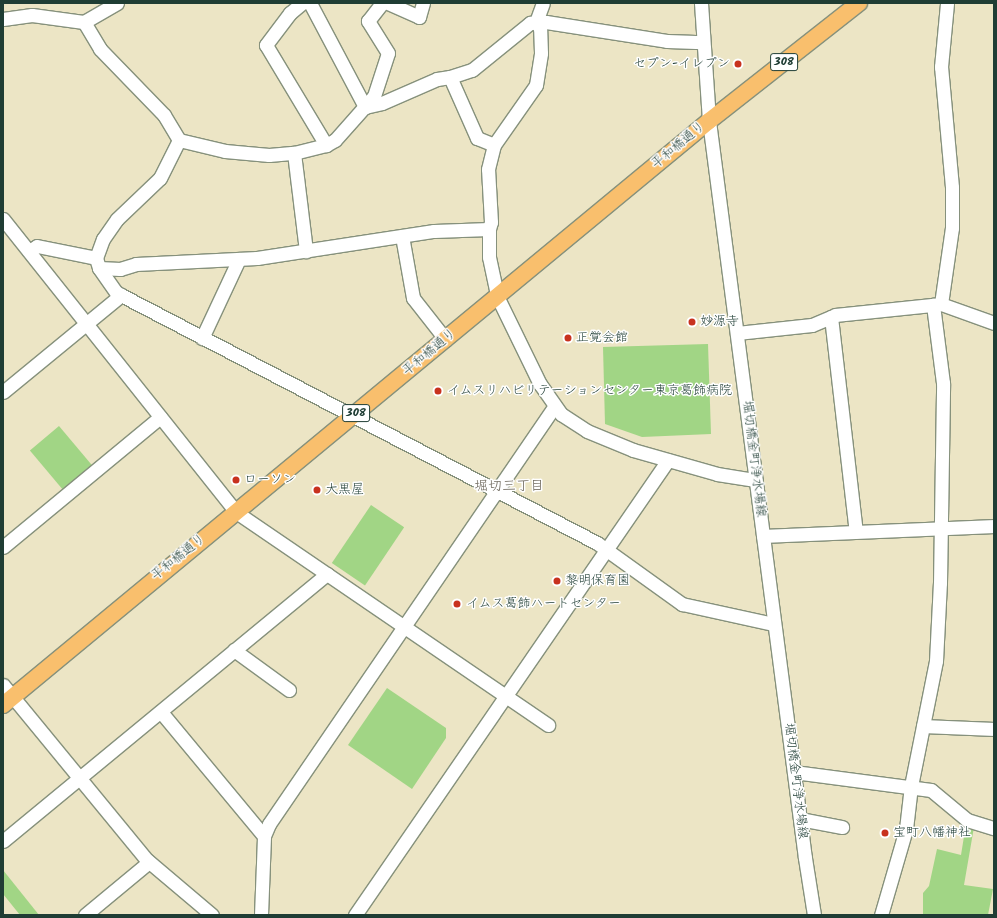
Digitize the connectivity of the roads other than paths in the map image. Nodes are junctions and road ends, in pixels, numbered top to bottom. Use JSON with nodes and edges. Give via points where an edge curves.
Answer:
{"nodes":[{"id":1,"x":117,"y":3,"type":"edge"},
{"id":2,"x":302,"y":3,"type":"edge"},
{"id":3,"x":310,"y":3,"type":"edge"},
{"id":4,"x":382,"y":3,"type":"edge"},
{"id":5,"x":388,"y":3,"type":"edge"},
{"id":6,"x":423,"y":3,"type":"edge"},
{"id":7,"x":544,"y":3,"type":"edge"},
{"id":8,"x":701,"y":3,"type":"edge"},
{"id":9,"x":859,"y":3,"type":"edge"},
{"id":10,"x":947,"y":3,"type":"edge"},
{"id":11,"x":3,"y":19,"type":"edge"},
{"id":12,"x":84,"y":22,"type":"junction"},
{"id":13,"x":536,"y":22,"type":"junction"},
{"id":14,"x":703,"y":42,"type":"junction"},
{"id":15,"x":450,"y":77,"type":"junction"},
{"id":16,"x":365,"y":107,"type":"junction"},
{"id":17,"x":709,"y":121,"type":"junction"},
{"id":18,"x":179,"y":140,"type":"junction"},
{"id":19,"x":326,"y":145,"type":"junction"},
{"id":20,"x":494,"y":145,"type":"junction"},
{"id":21,"x":294,"y":153,"type":"junction"},
{"id":22,"x":3,"y":220,"type":"edge"},
{"id":23,"x":489,"y":229,"type":"junction"},
{"id":24,"x":402,"y":236,"type":"junction"},
{"id":25,"x":29,"y":251,"type":"junction"},
{"id":26,"x":306,"y":251,"type":"junction"},
{"id":27,"x":239,"y":259,"type":"junction"},
{"id":28,"x":98,"y":263,"type":"junction"},
{"id":29,"x":121,"y":296,"type":"junction"},
{"id":30,"x":497,"y":296,"type":"junction"},
{"id":31,"x":937,"y":305,"type":"junction"},
{"id":32,"x":830,"y":317,"type":"junction"},
{"id":33,"x":86,"y":323,"type":"junction"},
{"id":34,"x":994,"y":323,"type":"edge"},
{"id":35,"x":737,"y":333,"type":"junction"},
{"id":36,"x":202,"y":338,"type":"junction"},
{"id":37,"x":446,"y":340,"type":"junction"},
{"id":38,"x":3,"y":392,"type":"edge"},
{"id":39,"x":554,"y":407,"type":"junction"},
{"id":40,"x":353,"y":416,"type":"junction"},
{"id":41,"x":160,"y":417,"type":"junction"},
{"id":42,"x":668,"y":460,"type":"junction"},
{"id":43,"x":756,"y":480,"type":"junction"},
{"id":44,"x":496,"y":491,"type":"junction"},
{"id":45,"x":236,"y":512,"type":"junction"},
{"id":46,"x":994,"y":526,"type":"edge"},
{"id":47,"x":941,"y":528,"type":"junction"},
{"id":48,"x":856,"y":532,"type":"junction"},
{"id":49,"x":763,"y":536,"type":"junction"},
{"id":50,"x":3,"y":547,"type":"edge"},
{"id":51,"x":606,"y":549,"type":"junction"},
{"id":52,"x":327,"y":574,"type":"junction"},
{"id":53,"x":774,"y":624,"type":"junction"},
{"id":54,"x":404,"y":627,"type":"junction"},
{"id":55,"x":234,"y":650,"type":"junction"},
{"id":56,"x":289,"y":690,"type":"dead end"},
{"id":57,"x":6,"y":696,"type":"edge"},
{"id":58,"x":505,"y":696,"type":"junction"},
{"id":59,"x":161,"y":712,"type":"junction"},
{"id":60,"x":548,"y":725,"type":"dead end"},
{"id":61,"x":923,"y":726,"type":"junction"},
{"id":62,"x":994,"y":729,"type":"edge"},
{"id":63,"x":794,"y":772,"type":"junction"},
{"id":64,"x":79,"y":778,"type":"junction"},
{"id":65,"x":911,"y":786,"type":"junction"},
{"id":66,"x":800,"y":819,"type":"junction"},
{"id":67,"x":842,"y":827,"type":"dead end"},
{"id":68,"x":994,"y":828,"type":"edge"},
{"id":69,"x":264,"y":836,"type":"junction"},
{"id":70,"x":3,"y":841,"type":"edge"},
{"id":71,"x":149,"y":862,"type":"junction"},
{"id":72,"x":85,"y":915,"type":"edge"},
{"id":73,"x":212,"y":915,"type":"edge"},
{"id":74,"x":261,"y":915,"type":"edge"},
{"id":75,"x":355,"y":915,"type":"edge"},
{"id":76,"x":814,"y":915,"type":"edge"},
{"id":77,"x":881,"y":915,"type":"edge"}],
"edges":[{"from":1,"to":12,"type":"street"},
{"from":2,"to":19,"type":"street","via":[[290,13],[266,45]]},
{"from":3,"to":16,"type":"street"},
{"from":4,"to":16,"type":"street","via":[[368,21],[388,53],[374,96]]},
{"from":5,"to":6,"type":"street","via":[[420,17]]},
{"from":7,"to":13,"type":"street"},
{"from":8,"to":14,"type":"street","name":"堀切橋金町浄水場線"},
{"from":9,"to":17,"type":"main road","name":"平和橋通り","number":"308"},
{"from":10,"to":31,"type":"street","via":[[941,67],[952,187],[952,228]]},
{"from":11,"to":12,"type":"street","via":[[32,15]]},
{"from":12,"to":18,"type":"street","via":[[100,49],[158,109]]},
{"from":13,"to":14,"type":"street","via":[[667,41]]},
{"from":13,"to":15,"type":"street","via":[[530,23],[472,70]]},
{"from":13,"to":20,"type":"street","via":[[540,28],[541,53],[536,85]]},
{"from":14,"to":17,"type":"street","name":"堀切橋金町浄水場線"},
{"from":15,"to":16,"type":"street","via":[[437,79],[382,103]]},
{"from":15,"to":20,"type":"street","via":[[477,138]]},
{"from":16,"to":19,"type":"street","via":[[336,140]]},
{"from":17,"to":30,"type":"main road","name":"平和橋通り","number":"308"},
{"from":17,"to":35,"type":"street","name":"堀切橋金町浄水場線"},
{"from":18,"to":21,"type":"street","via":[[225,151],[269,155]]},
{"from":18,"to":28,"type":"street","via":[[160,178],[117,219],[103,239]]},
{"from":19,"to":21,"type":"street"},
{"from":20,"to":23,"type":"street","via":[[488,169],[491,222]]},
{"from":21,"to":26,"type":"street"},
{"from":22,"to":25,"type":"street"},
{"from":23,"to":24,"type":"street","via":[[434,231]]},
{"from":23,"to":30,"type":"street","via":[[489,257]]},
{"from":24,"to":26,"type":"street"},
{"from":24,"to":37,"type":"street","via":[[413,298]]},
{"from":25,"to":28,"type":"street","via":[[36,246]]},
{"from":25,"to":33,"type":"street"},
{"from":26,"to":27,"type":"street"},
{"from":27,"to":28,"type":"street","via":[[136,264],[120,269]]},
{"from":27,"to":36,"type":"street"},
{"from":28,"to":29,"type":"street"},
{"from":29,"to":33,"type":"street"},
{"from":29,"to":36,"type":"street"},
{"from":30,"to":37,"type":"main road","name":"平和橋通り","number":"308"},
{"from":30,"to":39,"type":"street"},
{"from":31,"to":32,"type":"street"},
{"from":31,"to":34,"type":"street"},
{"from":31,"to":47,"type":"street","via":[[943,383]]},
{"from":32,"to":35,"type":"street","via":[[812,325]]},
{"from":32,"to":48,"type":"street"},
{"from":33,"to":38,"type":"street"},
{"from":33,"to":41,"type":"street"},
{"from":35,"to":43,"type":"street","name":"堀切橋金町浄水場線"},
{"from":36,"to":40,"type":"street"},
{"from":37,"to":40,"type":"main road","name":"平和橋通り","number":"308"},
{"from":39,"to":42,"type":"street","via":[[587,431],[633,450]]},
{"from":39,"to":44,"type":"street"},
{"from":40,"to":44,"type":"street"},
{"from":40,"to":45,"type":"main road","name":"平和橋通り","number":"308"},
{"from":41,"to":45,"type":"street"},
{"from":41,"to":50,"type":"street"},
{"from":42,"to":43,"type":"street","via":[[717,474]]},
{"from":42,"to":51,"type":"street"},
{"from":43,"to":49,"type":"street","name":"堀切橋金町浄水場線"},
{"from":44,"to":51,"type":"street"},
{"from":44,"to":54,"type":"street"},
{"from":45,"to":52,"type":"street"},
{"from":45,"to":57,"type":"main road","name":"平和橋通り","number":"308"},
{"from":46,"to":47,"type":"street"},
{"from":47,"to":48,"type":"street"},
{"from":47,"to":61,"type":"street","via":[[936,661]]},
{"from":48,"to":49,"type":"street"},
{"from":49,"to":53,"type":"street","name":"堀切橋金町浄水場線"},
{"from":51,"to":53,"type":"street","via":[[682,604]]},
{"from":51,"to":58,"type":"street"},
{"from":52,"to":54,"type":"street"},
{"from":52,"to":55,"type":"street"},
{"from":53,"to":63,"type":"street","name":"堀切橋金町浄水場線"},
{"from":54,"to":58,"type":"street"},
{"from":54,"to":69,"type":"street","via":[[269,824]]},
{"from":55,"to":56,"type":"street"},
{"from":55,"to":59,"type":"street"},
{"from":57,"to":64,"type":"street"},
{"from":58,"to":60,"type":"street"},
{"from":58,"to":75,"type":"street"},
{"from":59,"to":64,"type":"street"},
{"from":59,"to":69,"type":"street"},
{"from":61,"to":62,"type":"street"},
{"from":61,"to":65,"type":"street"},
{"from":63,"to":65,"type":"street"},
{"from":63,"to":66,"type":"street","name":"堀切橋金町浄水場線"},
{"from":64,"to":70,"type":"street"},
{"from":64,"to":71,"type":"street"},
{"from":65,"to":68,"type":"street","via":[[931,790],[967,820]]},
{"from":65,"to":77,"type":"street","via":[[906,829]]},
{"from":66,"to":67,"type":"street"},
{"from":66,"to":76,"type":"street","name":"堀切橋金町浄水場線"},
{"from":69,"to":74,"type":"street"},
{"from":71,"to":72,"type":"street"},
{"from":71,"to":73,"type":"street"}]}
